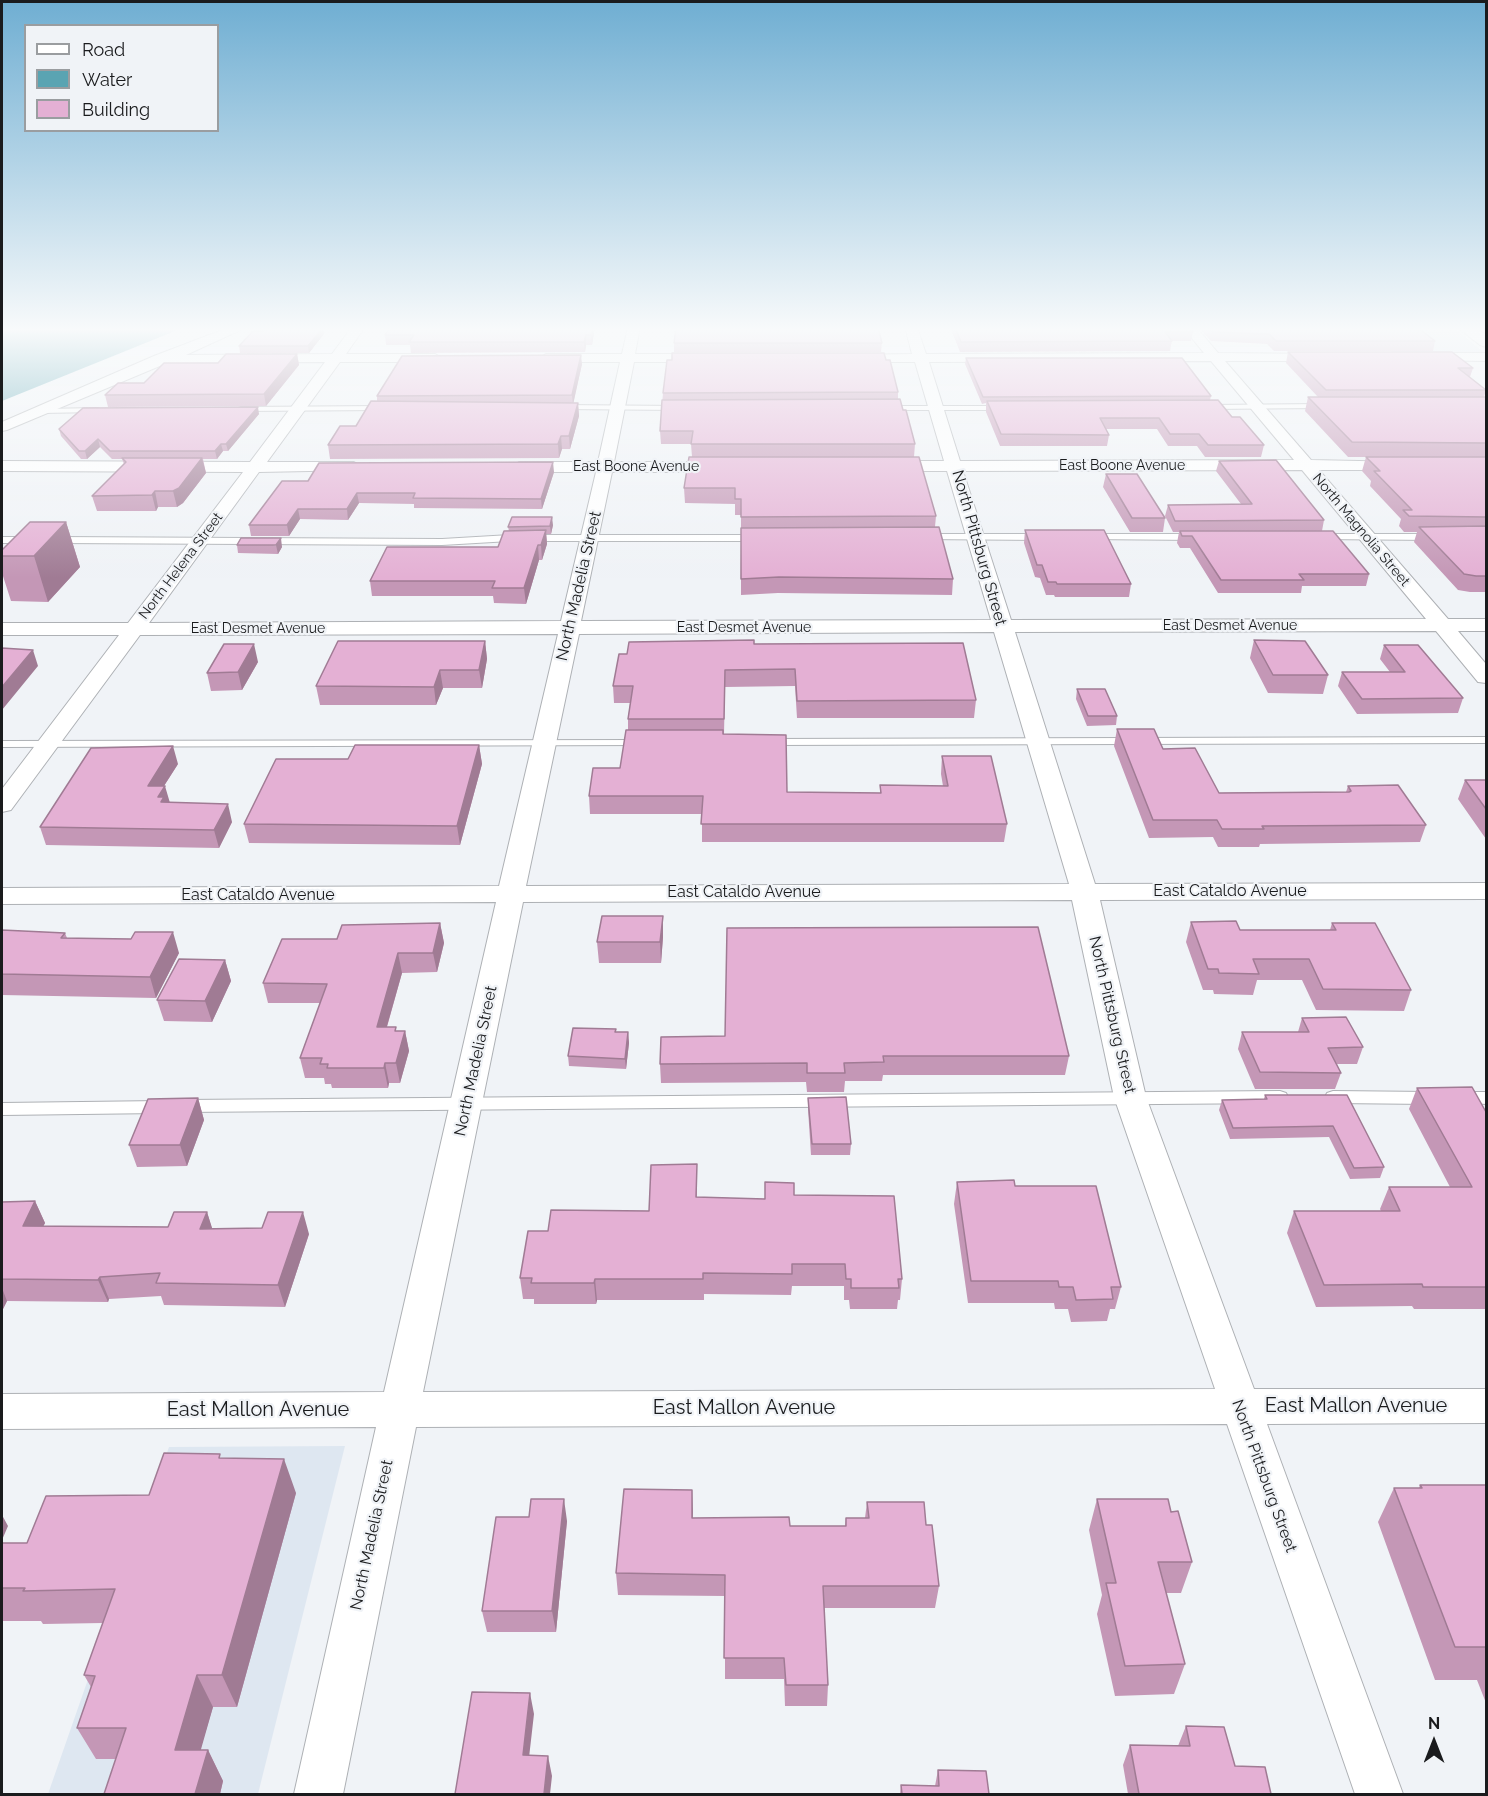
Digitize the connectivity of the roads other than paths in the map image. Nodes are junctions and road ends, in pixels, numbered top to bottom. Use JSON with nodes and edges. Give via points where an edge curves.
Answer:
{"nodes":[{"id":1,"x":40,"y":411,"type":"joint"},
{"id":2,"x":53,"y":411,"type":"edge"},
{"id":3,"x":296,"y":411,"type":"edge"},
{"id":4,"x":617,"y":411,"type":"edge"},
{"id":5,"x":937,"y":411,"type":"edge"},
{"id":6,"x":1259,"y":411,"type":"edge"},
{"id":7,"x":2,"y":427,"type":"edge"},
{"id":8,"x":1306,"y":465,"type":"junction"},
{"id":9,"x":1419,"y":465,"type":"edge"},
{"id":10,"x":2,"y":466,"type":"edge"},
{"id":11,"x":874,"y":466,"type":"edge"},
{"id":12,"x":956,"y":466,"type":"junction"},
{"id":13,"x":254,"y":467,"type":"junction"},
{"id":14,"x":372,"y":467,"type":"edge"},
{"id":15,"x":501,"y":467,"type":"edge"},
{"id":16,"x":606,"y":467,"type":"junction"},
{"id":17,"x":734,"y":467,"type":"edge"},
{"id":18,"x":916,"y":537,"type":"edge"},
{"id":19,"x":975,"y":537,"type":"junction"},
{"id":20,"x":1046,"y":537,"type":"edge"},
{"id":21,"x":1081,"y":537,"type":"edge"},
{"id":22,"x":1211,"y":537,"type":"edge"},
{"id":23,"x":1313,"y":537,"type":"edge"},
{"id":24,"x":1369,"y":537,"type":"junction"},
{"id":25,"x":1439,"y":537,"type":"edge"},
{"id":26,"x":590,"y":538,"type":"junction"},
{"id":27,"x":765,"y":538,"type":"edge"},
{"id":28,"x":2,"y":540,"type":"edge"},
{"id":29,"x":37,"y":540,"type":"edge"},
{"id":30,"x":49,"y":540,"type":"edge"},
{"id":31,"x":200,"y":540,"type":"junction"},
{"id":32,"x":1441,"y":625,"type":"junction"},
{"id":33,"x":1486,"y":625,"type":"edge"},
{"id":34,"x":569,"y":628,"type":"junction"},
{"id":35,"x":1002,"y":628,"type":"junction"},
{"id":36,"x":2,"y":629,"type":"edge"},
{"id":37,"x":134,"y":629,"type":"junction"},
{"id":38,"x":1486,"y":677,"type":"edge"},
{"id":39,"x":1486,"y":740,"type":"edge"},
{"id":40,"x":756,"y":742,"type":"edge"},
{"id":41,"x":1038,"y":742,"type":"junction"},
{"id":42,"x":544,"y":743,"type":"junction"},
{"id":43,"x":650,"y":743,"type":"edge"},
{"id":44,"x":2,"y":744,"type":"edge"},
{"id":45,"x":48,"y":744,"type":"junction"},
{"id":46,"x":2,"y":805,"type":"edge"},
{"id":47,"x":1084,"y":891,"type":"junction"},
{"id":48,"x":1486,"y":891,"type":"edge"},
{"id":49,"x":511,"y":893,"type":"junction"},
{"id":50,"x":2,"y":896,"type":"edge"},
{"id":51,"x":1130,"y":1097,"type":"junction"},
{"id":52,"x":1297,"y":1097,"type":"edge"},
{"id":53,"x":1320,"y":1097,"type":"edge"},
{"id":54,"x":1486,"y":1098,"type":"edge"},
{"id":55,"x":468,"y":1103,"type":"junction"},
{"id":56,"x":2,"y":1109,"type":"edge"},
{"id":57,"x":1486,"y":1406,"type":"edge"},
{"id":58,"x":1239,"y":1407,"type":"junction"},
{"id":59,"x":398,"y":1409,"type":"junction"},
{"id":60,"x":2,"y":1411,"type":"edge"},
{"id":61,"x":318,"y":1794,"type":"edge"},
{"id":62,"x":1379,"y":1794,"type":"edge"}],
"edges":[{"from":1,"to":2,"type":"lane"},
{"from":1,"to":7,"type":"street"},
{"from":3,"to":13,"type":"street","name":"North Helena Street"},
{"from":4,"to":16,"type":"street","name":"North Madelia Street"},
{"from":5,"to":12,"type":"street","name":"North Pittsburg Street"},
{"from":6,"to":8,"type":"street","name":"North Magnolia Street"},
{"from":8,"to":9,"type":"street","name":"East Boone Avenue"},
{"from":8,"to":12,"type":"street","name":"East Boone Avenue"},
{"from":8,"to":24,"type":"street","name":"North Magnolia Street"},
{"from":10,"to":13,"type":"street"},
{"from":11,"to":12,"type":"street","name":"East Boone Avenue"},
{"from":12,"to":19,"type":"street","name":"North Pittsburg Street"},
{"from":13,"to":14,"type":"street"},
{"from":13,"to":31,"type":"street","name":"North Helena Street"},
{"from":15,"to":16,"type":"street","name":"East Boone Avenue"},
{"from":16,"to":17,"type":"street","name":"East Boone Avenue"},
{"from":16,"to":26,"type":"street","name":"North Madelia Street"},
{"from":18,"to":19,"type":"lane"},
{"from":19,"to":20,"type":"lane"},
{"from":19,"to":35,"type":"street","name":"North Pittsburg Street"},
{"from":21,"to":22,"type":"lane"},
{"from":23,"to":24,"type":"lane"},
{"from":24,"to":25,"type":"lane"},
{"from":24,"to":32,"type":"street","name":"North Magnolia Street"},
{"from":26,"to":27,"type":"lane"},
{"from":26,"to":31,"type":"lane","via":[[442,542]]},
{"from":26,"to":34,"type":"street","name":"North Madelia Street"},
{"from":28,"to":29,"type":"lane"},
{"from":30,"to":31,"type":"lane"},
{"from":31,"to":37,"type":"street","name":"North Helena Street"},
{"from":32,"to":33,"type":"street","name":"East Desmet Avenue"},
{"from":32,"to":35,"type":"street","name":"East Desmet Avenue"},
{"from":32,"to":38,"type":"street","name":"North Magnolia Street"},
{"from":34,"to":35,"type":"street","name":"East Desmet Avenue"},
{"from":34,"to":37,"type":"street","name":"East Desmet Avenue"},
{"from":34,"to":42,"type":"street","name":"North Madelia Street"},
{"from":35,"to":41,"type":"street","name":"North Pittsburg Street"},
{"from":36,"to":37,"type":"street","name":"East Desmet Avenue"},
{"from":37,"to":45,"type":"street","name":"North Helena Street"},
{"from":39,"to":41,"type":"lane"},
{"from":40,"to":41,"type":"lane"},
{"from":41,"to":47,"type":"street","name":"North Pittsburg Street"},
{"from":42,"to":43,"type":"lane"},
{"from":42,"to":45,"type":"lane"},
{"from":42,"to":49,"type":"street","name":"North Madelia Street"},
{"from":44,"to":45,"type":"lane"},
{"from":45,"to":46,"type":"street","name":"North Helena Street"},
{"from":47,"to":48,"type":"street","name":"East Cataldo Avenue"},
{"from":47,"to":49,"type":"street","name":"East Cataldo Avenue"},
{"from":47,"to":51,"type":"street","name":"North Pittsburg Street","via":[[1120,1066]]},
{"from":49,"to":50,"type":"street","name":"East Cataldo Avenue"},
{"from":49,"to":55,"type":"street","name":"North Madelia Street"},
{"from":51,"to":52,"type":"lane"},
{"from":51,"to":55,"type":"lane"},
{"from":51,"to":58,"type":"street","name":"North Pittsburg Street"},
{"from":53,"to":54,"type":"lane"},
{"from":55,"to":56,"type":"lane"},
{"from":55,"to":59,"type":"street","name":"North Madelia Street"},
{"from":57,"to":58,"type":"street","name":"East Mallon Avenue"},
{"from":58,"to":59,"type":"street","name":"East Mallon Avenue"},
{"from":58,"to":62,"type":"street","name":"North Pittsburg Street"},
{"from":59,"to":60,"type":"street","name":"East Mallon Avenue"},
{"from":59,"to":61,"type":"street","name":"North Madelia Street"}]}
